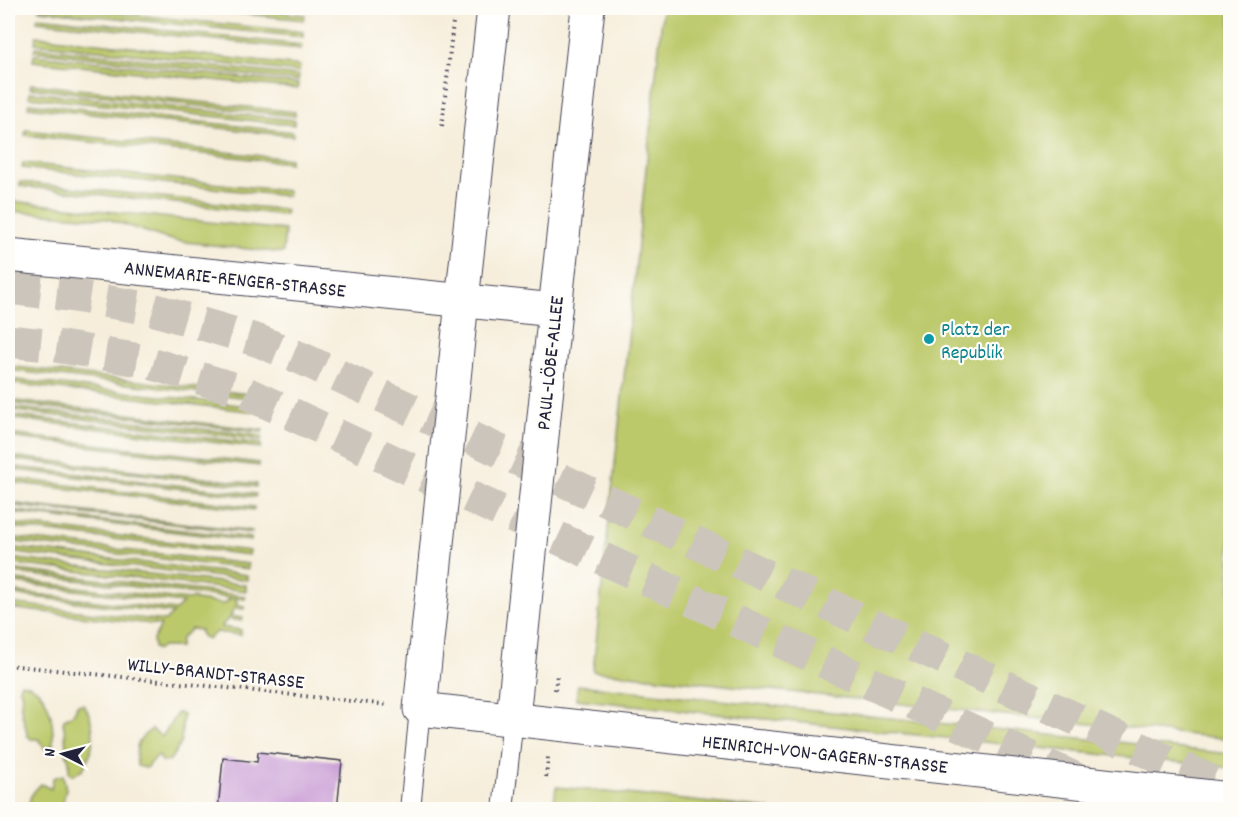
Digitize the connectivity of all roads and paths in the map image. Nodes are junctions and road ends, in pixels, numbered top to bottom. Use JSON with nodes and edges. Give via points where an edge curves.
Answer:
{"nodes":[{"id":1,"x":494,"y":8,"type":"edge"},
{"id":2,"x":588,"y":8,"type":"edge"},
{"id":3,"x":453,"y":22,"type":"dead end"},
{"id":4,"x":442,"y":126,"type":"dead end"},
{"id":5,"x":8,"y":255,"type":"edge"},
{"id":6,"x":462,"y":301,"type":"junction"},
{"id":7,"x":555,"y":310,"type":"junction"},
{"id":8,"x":8,"y":665,"type":"edge"},
{"id":9,"x":420,"y":709,"type":"junction"},
{"id":10,"x":513,"y":718,"type":"junction"},
{"id":11,"x":1230,"y":799,"type":"edge"},
{"id":12,"x":410,"y":810,"type":"edge"},
{"id":13,"x":503,"y":810,"type":"edge"}],
"edges":[{"from":1,"to":6,"type":"street"},
{"from":2,"to":7,"type":"street","name":"PAUL-LÖBE-ALLEE"},
{"from":3,"to":4,"type":"path"},
{"from":5,"to":6,"type":"street","name":"ANNEMARIE-RENGER-STRASSE"},
{"from":6,"to":7,"type":"street","name":"ANNEMARIE-RENGER-STRASSE"},
{"from":6,"to":9,"type":"street"},
{"from":7,"to":10,"type":"street","name":"PAUL-LÖBE-ALLEE"},
{"from":8,"to":9,"type":"path","name":"WILLY-BRANDT-STRASSE"},
{"from":9,"to":10,"type":"street","name":"HEINRICH-VON-GAGERN-STRASSE"},
{"from":9,"to":12,"type":"lane"},
{"from":10,"to":11,"type":"street","name":"HEINRICH-VON-GAGERN-STRASSE"},
{"from":10,"to":13,"type":"lane"}]}
